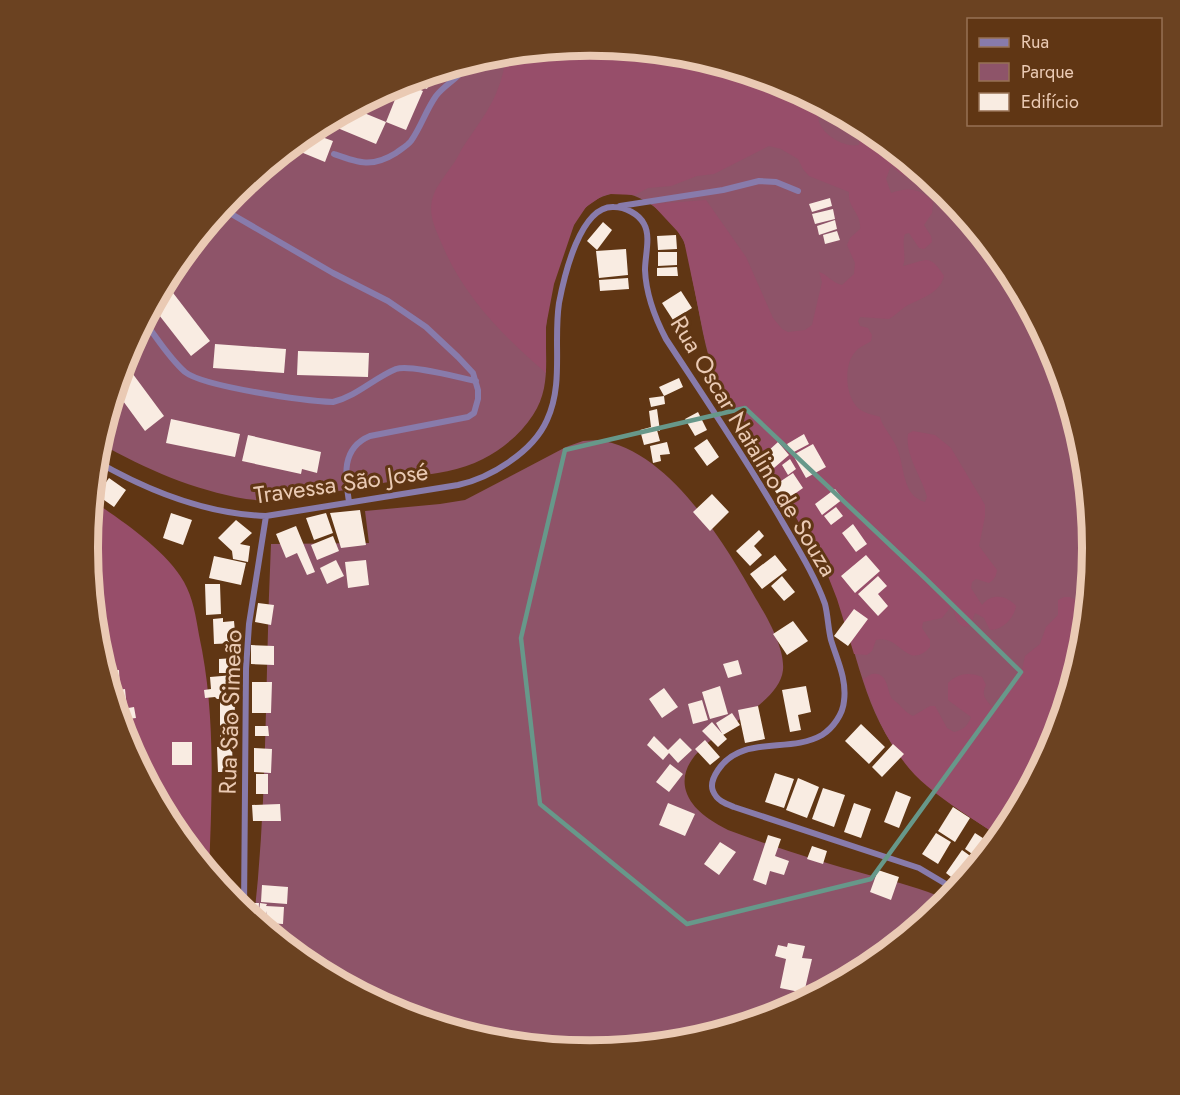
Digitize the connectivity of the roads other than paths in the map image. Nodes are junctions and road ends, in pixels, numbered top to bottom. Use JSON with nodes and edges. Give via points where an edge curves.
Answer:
{"nodes":[{"id":1,"x":461,"y":73,"type":"edge"},
{"id":2,"x":334,"y":154,"type":"dead end"},
{"id":3,"x":798,"y":192,"type":"dead end"},
{"id":4,"x":616,"y":207,"type":"junction"},
{"id":5,"x":230,"y":213,"type":"edge"},
{"id":6,"x":150,"y":328,"type":"edge"},
{"id":7,"x":476,"y":381,"type":"junction"},
{"id":8,"x":105,"y":466,"type":"edge"},
{"id":9,"x":349,"y":502,"type":"junction"},
{"id":10,"x":266,"y":516,"type":"junction"},
{"id":11,"x":948,"y":885,"type":"edge"},
{"id":12,"x":244,"y":897,"type":"edge"}],
"edges":[{"from":1,"to":2,"type":"street","via":[[439,92],[410,142],[399,151],[366,164]]},
{"from":3,"to":4,"type":"street","via":[[776,182],[759,181]]},
{"from":4,"to":9,"type":"street","name":"Travessa São José","via":[[603,209],[589,220],[570,261],[558,316],[556,393],[543,428],[493,473],[472,482]]},
{"from":4,"to":11,"type":"street","name":"Rua Oscar Natalino de Souza","via":[[634,214],[646,227],[645,271],[658,324],[764,489],[807,567],[825,604],[843,680],[844,703],[836,722],[824,734],[734,754],[714,777],[714,794],[734,807],[919,868]]},
{"from":5,"to":7,"type":"street","via":[[413,318],[468,367]]},
{"from":6,"to":7,"type":"street","via":[[185,372],[197,379],[232,387],[333,402],[400,368]]},
{"from":7,"to":9,"type":"street","via":[[478,399],[474,413],[468,417],[370,436],[357,443],[345,467]]},
{"from":8,"to":10,"type":"street","name":"Travessa São José","via":[[184,501]]},
{"from":9,"to":10,"type":"street","name":"Travessa São José"},
{"from":10,"to":12,"type":"street","name":"Rua São Simeão","via":[[249,624]]}]}
